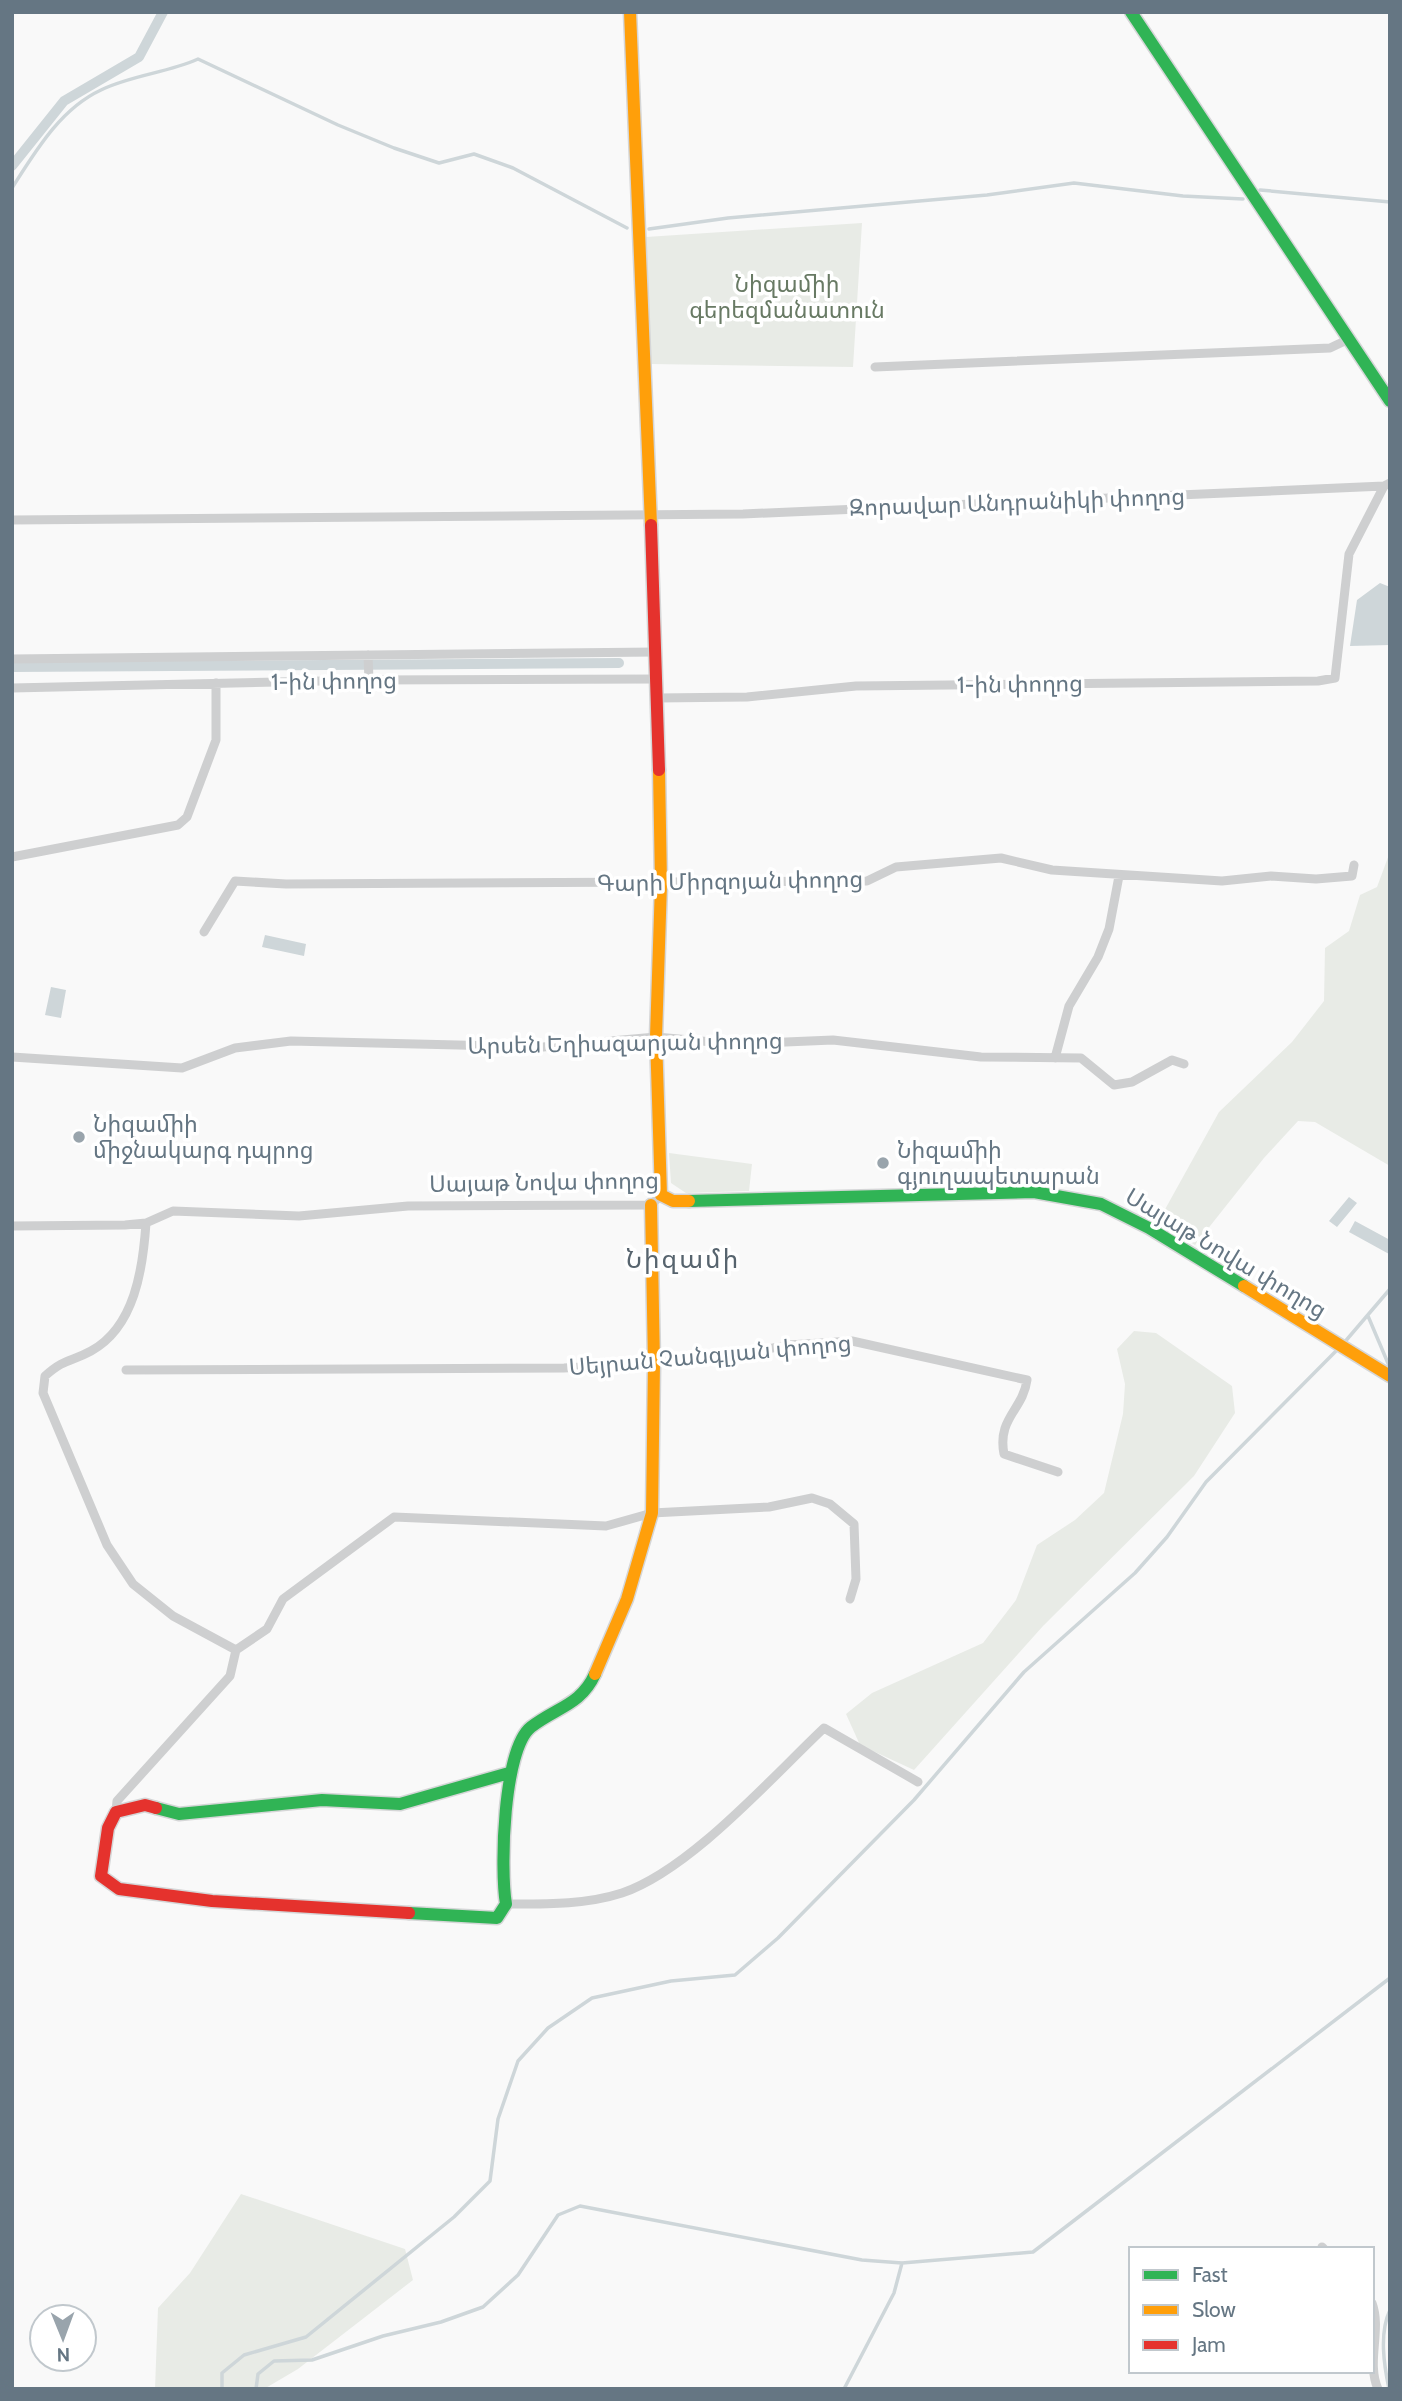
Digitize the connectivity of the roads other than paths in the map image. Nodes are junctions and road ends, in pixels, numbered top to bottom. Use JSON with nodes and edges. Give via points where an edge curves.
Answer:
{"nodes":[{"id":1,"x":630,"y":12,"type":"edge"},
{"id":2,"x":1131,"y":12,"type":"edge"},
{"id":3,"x":1349,"y":339,"type":"junction"},
{"id":4,"x":875,"y":367,"type":"dead end"},
{"id":5,"x":1390,"y":401,"type":"edge"},
{"id":6,"x":1387,"y":484,"type":"edge"},
{"id":7,"x":651,"y":515,"type":"junction"},
{"id":8,"x":12,"y":520,"type":"edge"},
{"id":9,"x":656,"y":652,"type":"junction"},
{"id":10,"x":368,"y":655,"type":"junction"},
{"id":11,"x":12,"y":659,"type":"edge"},
{"id":12,"x":657,"y":679,"type":"junction"},
{"id":13,"x":369,"y":680,"type":"junction"},
{"id":14,"x":216,"y":683,"type":"junction"},
{"id":15,"x":12,"y":688,"type":"edge"},
{"id":16,"x":657,"y":698,"type":"junction"},
{"id":17,"x":12,"y":857,"type":"edge"},
{"id":18,"x":1354,"y":866,"type":"dead end"},
{"id":19,"x":1119,"y":876,"type":"junction"},
{"id":20,"x":661,"y":884,"type":"junction"},
{"id":21,"x":204,"y":932,"type":"dead end"},
{"id":22,"x":656,"y":1037,"type":"junction"},
{"id":23,"x":12,"y":1057,"type":"edge"},
{"id":24,"x":1055,"y":1058,"type":"junction"},
{"id":25,"x":1184,"y":1063,"type":"dead end"},
{"id":26,"x":662,"y":1195,"type":"junction"},
{"id":27,"x":651,"y":1205,"type":"junction"},
{"id":28,"x":146,"y":1223,"type":"junction"},
{"id":29,"x":12,"y":1226,"type":"edge"},
{"id":30,"x":654,"y":1363,"type":"junction"},
{"id":31,"x":126,"y":1370,"type":"dead end"},
{"id":32,"x":1385,"y":1373,"type":"edge"},
{"id":33,"x":1058,"y":1472,"type":"dead end"},
{"id":34,"x":652,"y":1513,"type":"junction"},
{"id":35,"x":850,"y":1599,"type":"dead end"},
{"id":36,"x":236,"y":1650,"type":"junction"},
{"id":37,"x":509,"y":1773,"type":"junction"},
{"id":38,"x":918,"y":1782,"type":"dead end"},
{"id":39,"x":116,"y":1812,"type":"junction"},
{"id":40,"x":506,"y":1904,"type":"junction"},
{"id":41,"x":1374,"y":2320,"type":"edge"},
{"id":42,"x":1374,"y":2342,"type":"edge"},
{"id":43,"x":1374,"y":2363,"type":"edge"},
{"id":44,"x":1378,"y":2389,"type":"edge"}],
"edges":[{"from":1,"to":7,"type":"main road"},
{"from":2,"to":3,"type":"main road"},
{"from":3,"to":4,"type":"street","via":[[1330,348]]},
{"from":3,"to":5,"type":"main road"},
{"from":6,"to":7,"type":"street","name":"Զորավար Անդրանիկի փողոց"},
{"from":6,"to":16,"type":"street","name":"1-ին փողոց","via":[[1349,554],[1335,678],[856,686],[747,698]]},
{"from":7,"to":8,"type":"street","name":"Զորավար Անդրանիկի փողոց"},
{"from":7,"to":9,"type":"main road"},
{"from":9,"to":10,"type":"street"},
{"from":9,"to":12,"type":"main road"},
{"from":10,"to":11,"type":"street"},
{"from":10,"to":13,"type":"street"},
{"from":12,"to":13,"type":"street","name":"1-ին փողոց"},
{"from":12,"to":16,"type":"main road"},
{"from":13,"to":14,"type":"street","name":"1-ին փողոց"},
{"from":14,"to":15,"type":"street","name":"1-ին փողոց"},
{"from":14,"to":17,"type":"street","via":[[216,740],[187,817],[178,825]]},
{"from":16,"to":20,"type":"main road"},
{"from":18,"to":19,"type":"street","name":"Գարի Միրզոյան փողոց","via":[[1352,876],[1316,879]]},
{"from":19,"to":20,"type":"street","name":"Գարի Միրզոյան փողոց","via":[[1052,870],[1002,859],[896,867],[867,881]]},
{"from":19,"to":24,"type":"street","via":[[1109,929],[1069,1006]]},
{"from":20,"to":21,"type":"street","name":"Գարի Միրզոյան փողոց","via":[[235,881]]},
{"from":20,"to":22,"type":"main road"},
{"from":22,"to":23,"type":"street","name":"Արսեն Եղիազարյան փողոց","via":[[543,1047],[291,1041],[235,1048],[182,1068]]},
{"from":22,"to":24,"type":"street","name":"Արսեն Եղիազարյան փողոց","via":[[735,1044],[833,1040],[981,1057]]},
{"from":22,"to":26,"type":"main road"},
{"from":24,"to":25,"type":"street","name":"Արսեն Եղիազարյան փողոց","via":[[1081,1058],[1114,1085],[1132,1082],[1172,1060]]},
{"from":26,"to":27,"type":"street","name":"Սայաթ Նովա փողոց"},
{"from":26,"to":32,"type":"main road","name":"Սայաթ Նովա փողոց","via":[[673,1201],[1034,1192],[1101,1203]]},
{"from":27,"to":28,"type":"street","name":"Սայաթ Նովա փողոց","via":[[408,1206],[299,1216],[173,1211]]},
{"from":27,"to":30,"type":"main road"},
{"from":28,"to":29,"type":"street","name":"Սայաթ Նովա փողոց"},
{"from":28,"to":36,"type":"street","via":[[144,1256],[127,1313],[108,1340],[61,1362],[45,1376],[43,1393],[107,1545],[132,1584],[173,1616]]},
{"from":30,"to":31,"type":"street","name":"Սեյրան Չանգլյան փողոց","via":[[564,1368]]},
{"from":30,"to":33,"type":"street","name":"Սեյրան Չանգլյան փողոց","via":[[852,1341],[1027,1380],[1001,1438],[1004,1454]]},
{"from":30,"to":34,"type":"main road"},
{"from":34,"to":35,"type":"street","via":[[768,1507],[812,1497],[830,1504],[853,1524],[856,1579]]},
{"from":34,"to":36,"type":"street","via":[[606,1526],[394,1517],[283,1599],[267,1629]]},
{"from":34,"to":37,"type":"main road","via":[[627,1600],[587,1692],[528,1729]]},
{"from":36,"to":39,"type":"street","via":[[230,1676],[117,1801]]},
{"from":37,"to":39,"type":"main road","via":[[400,1804],[322,1800],[179,1814],[145,1805]]},
{"from":37,"to":40,"type":"main road","via":[[502,1883]]},
{"from":38,"to":40,"type":"street","via":[[824,1728],[691,1853],[655,1878],[622,1893],[587,1901]]},
{"from":39,"to":40,"type":"main road","via":[[108,1828],[101,1876],[119,1889],[212,1901],[497,1918]]},
{"from":41,"to":42,"type":"street"},
{"from":43,"to":44,"type":"street"}]}
